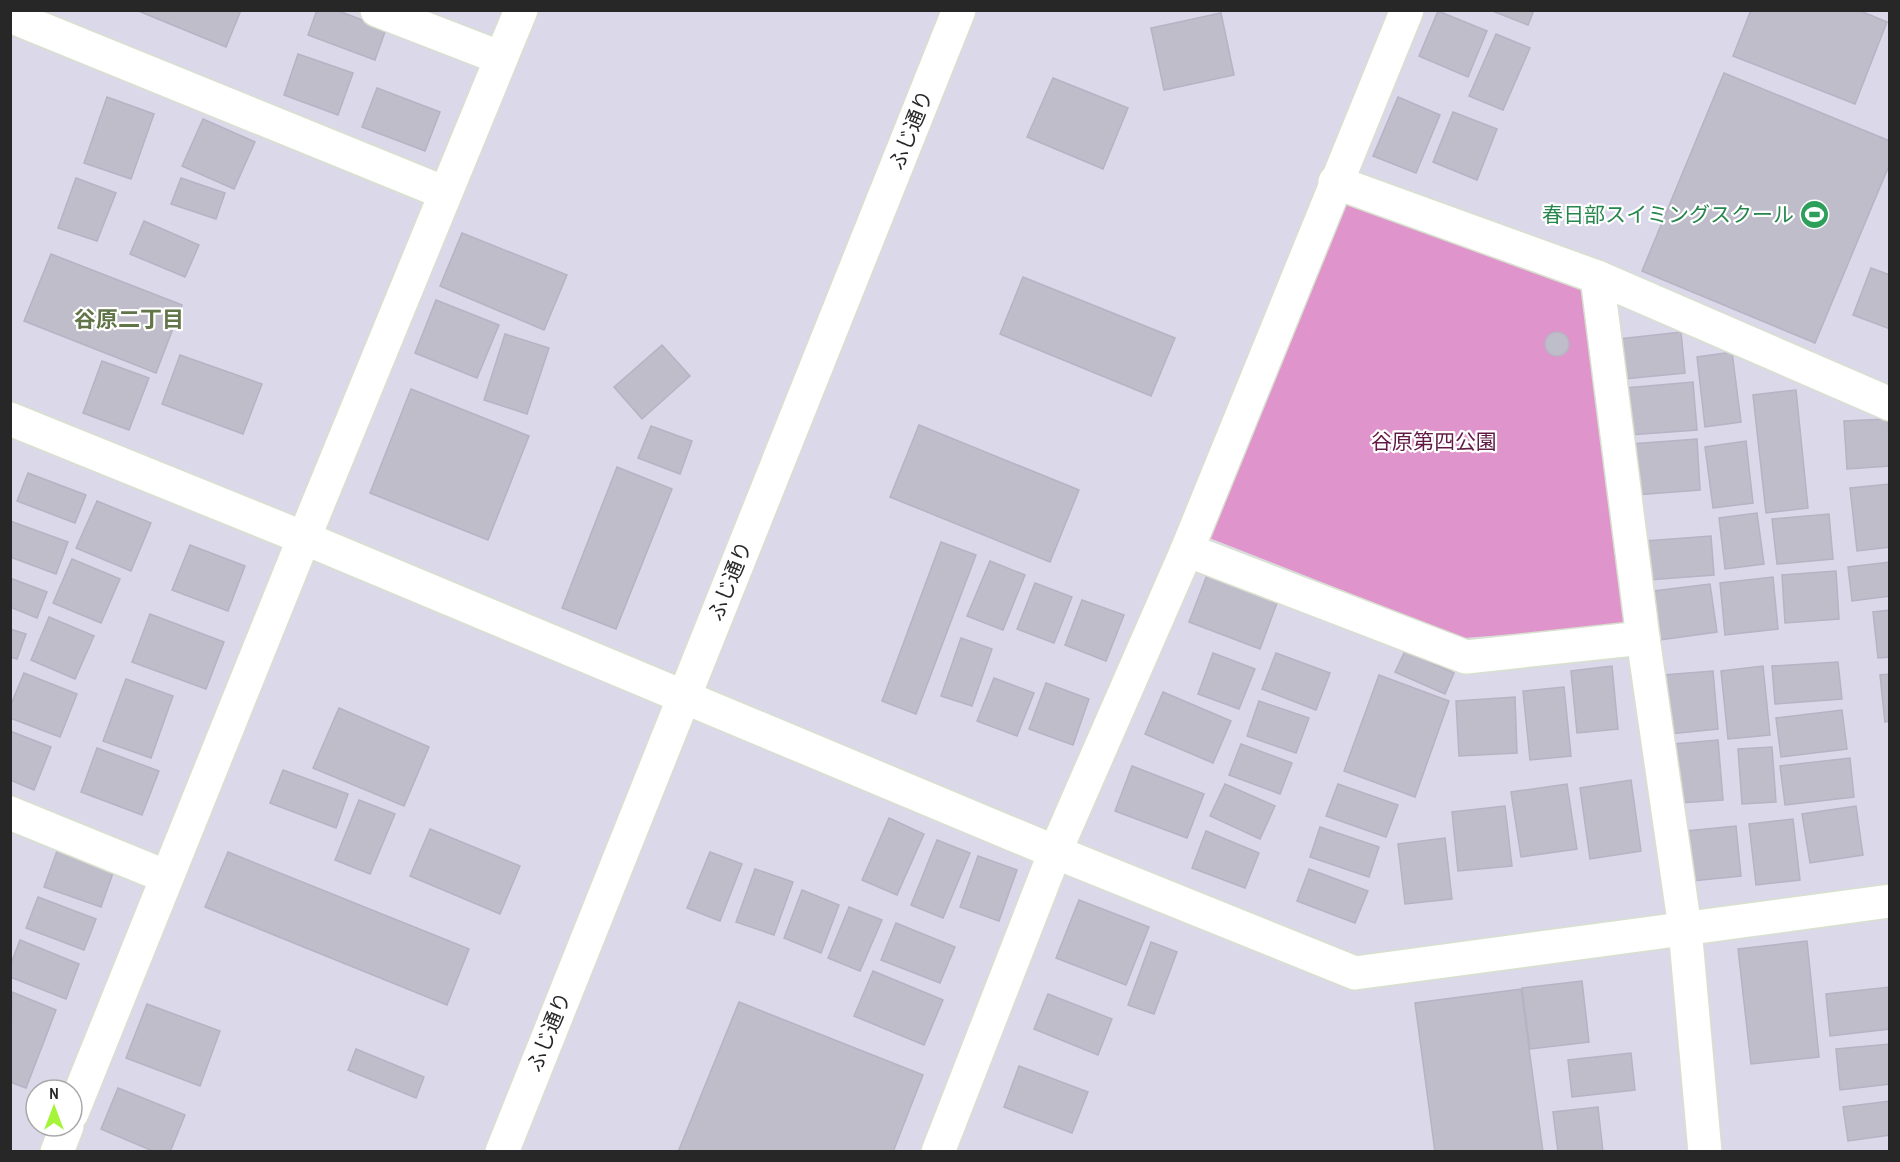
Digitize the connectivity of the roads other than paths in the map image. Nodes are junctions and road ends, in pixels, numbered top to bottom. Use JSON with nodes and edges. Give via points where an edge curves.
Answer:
{"nodes":[{"id":1,"x":377,"y":10,"type":"edge"},
{"id":2,"x":521,"y":10,"type":"edge"},
{"id":3,"x":959,"y":10,"type":"edge"},
{"id":4,"x":1407,"y":10,"type":"edge"},
{"id":5,"x":10,"y":16,"type":"edge"},
{"id":6,"x":501,"y":58,"type":"junction"},
{"id":7,"x":1335,"y":182,"type":"junction"},
{"id":8,"x":445,"y":193,"type":"junction"},
{"id":9,"x":1598,"y":278,"type":"junction"},
{"id":10,"x":1890,"y":404,"type":"edge"},
{"id":11,"x":10,"y":419,"type":"edge"},
{"id":12,"x":304,"y":538,"type":"junction"},
{"id":13,"x":1187,"y":550,"type":"junction"},
{"id":14,"x":1643,"y":638,"type":"junction"},
{"id":15,"x":683,"y":697,"type":"junction"},
{"id":16,"x":10,"y":813,"type":"edge"},
{"id":17,"x":1055,"y":852,"type":"junction"},
{"id":18,"x":167,"y":877,"type":"junction"},
{"id":19,"x":1890,"y":901,"type":"edge"},
{"id":20,"x":1685,"y":928,"type":"junction"},
{"id":21,"x":84,"y":1083,"type":"edge"},
{"id":22,"x":502,"y":1152,"type":"edge"},
{"id":23,"x":938,"y":1152,"type":"edge"},
{"id":24,"x":1705,"y":1152,"type":"edge"}],
"edges":[{"from":1,"to":6,"type":"street"},
{"from":2,"to":6,"type":"street"},
{"from":3,"to":15,"type":"street","name":"ふじ通り"},
{"from":4,"to":7,"type":"street"},
{"from":5,"to":8,"type":"street"},
{"from":6,"to":8,"type":"street"},
{"from":7,"to":9,"type":"street"},
{"from":7,"to":13,"type":"street"},
{"from":8,"to":12,"type":"street"},
{"from":9,"to":10,"type":"street"},
{"from":9,"to":14,"type":"street"},
{"from":11,"to":12,"type":"street"},
{"from":12,"to":15,"type":"street"},
{"from":12,"to":18,"type":"street"},
{"from":13,"to":14,"type":"street","via":[[1466,657]]},
{"from":13,"to":17,"type":"street"},
{"from":14,"to":20,"type":"street"},
{"from":15,"to":17,"type":"street"},
{"from":15,"to":22,"type":"street","name":"ふじ通り"},
{"from":16,"to":18,"type":"street"},
{"from":17,"to":20,"type":"street","via":[[1355,973]]},
{"from":17,"to":23,"type":"street"},
{"from":18,"to":21,"type":"street"},
{"from":19,"to":20,"type":"street"},
{"from":20,"to":24,"type":"street"}]}
